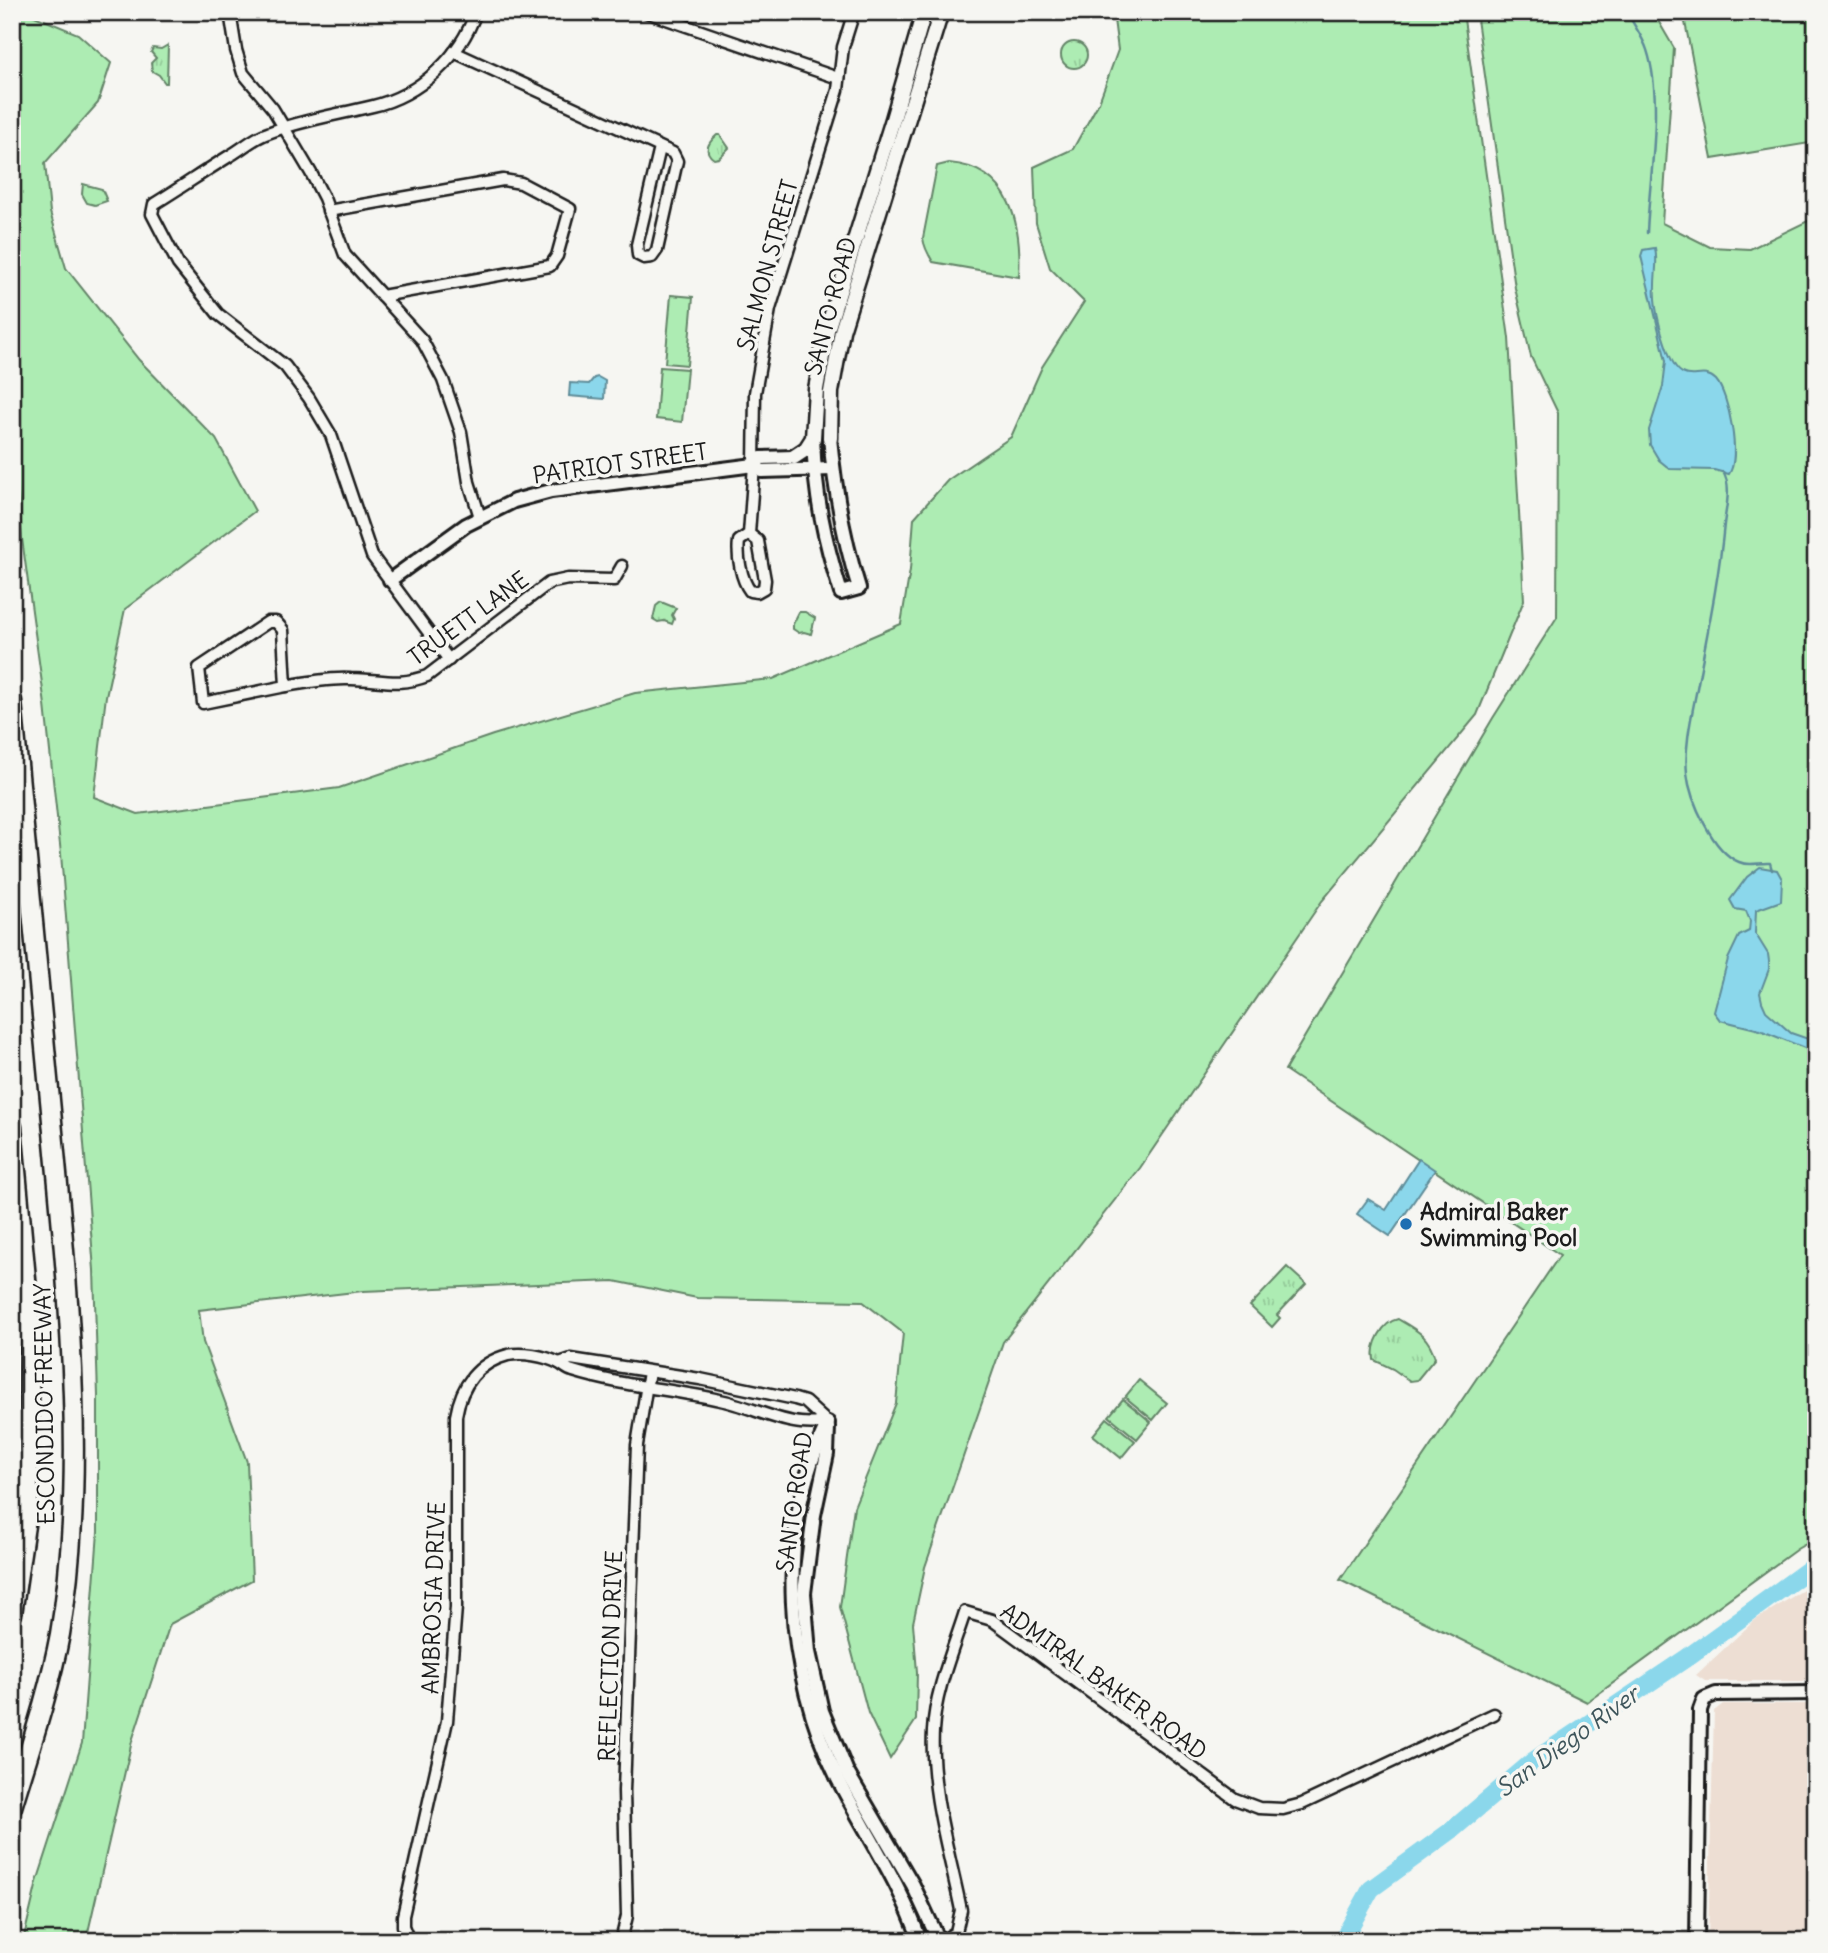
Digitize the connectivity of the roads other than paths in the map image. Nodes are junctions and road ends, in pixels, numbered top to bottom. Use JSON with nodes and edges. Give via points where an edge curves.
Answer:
{"nodes":[{"id":1,"x":230,"y":12,"type":"edge"},
{"id":2,"x":477,"y":12,"type":"edge"},
{"id":3,"x":646,"y":12,"type":"edge"},
{"id":4,"x":855,"y":12,"type":"edge"},
{"id":5,"x":924,"y":12,"type":"edge"},
{"id":6,"x":941,"y":12,"type":"edge"},
{"id":7,"x":454,"y":52,"type":"junction"},
{"id":8,"x":838,"y":78,"type":"junction"},
{"id":9,"x":283,"y":128,"type":"junction"},
{"id":10,"x":660,"y":148,"type":"junction"},
{"id":11,"x":328,"y":211,"type":"junction"},
{"id":12,"x":382,"y":296,"type":"junction"},
{"id":13,"x":813,"y":438,"type":"junction"},
{"id":14,"x":830,"y":438,"type":"joint"},
{"id":15,"x":794,"y":457,"type":"joint"},
{"id":16,"x":754,"y":466,"type":"junction"},
{"id":17,"x":832,"y":469,"type":"junction"},
{"id":18,"x":814,"y":470,"type":"junction"},
{"id":19,"x":480,"y":517,"type":"junction"},
{"id":20,"x":748,"y":534,"type":"junction"},
{"id":21,"x":622,"y":566,"type":"dead end"},
{"id":22,"x":390,"y":580,"type":"junction"},
{"id":23,"x":449,"y":660,"type":"junction"},
{"id":24,"x":286,"y":686,"type":"junction"},
{"id":25,"x":12,"y":701,"type":"edge"},
{"id":26,"x":12,"y":1127,"type":"edge"},
{"id":27,"x":559,"y":1363,"type":"junction"},
{"id":28,"x":649,"y":1372,"type":"junction"},
{"id":29,"x":646,"y":1388,"type":"junction"},
{"id":30,"x":828,"y":1423,"type":"junction"},
{"id":31,"x":12,"y":1614,"type":"edge"},
{"id":32,"x":1816,"y":1693,"type":"edge"},
{"id":33,"x":1494,"y":1714,"type":"dead end"},
{"id":34,"x":12,"y":1807,"type":"edge"},
{"id":35,"x":409,"y":1941,"type":"edge"},
{"id":36,"x":621,"y":1941,"type":"edge"},
{"id":37,"x":920,"y":1941,"type":"edge"},
{"id":38,"x":940,"y":1941,"type":"edge"},
{"id":39,"x":1696,"y":1941,"type":"edge"}],
"edges":[{"from":1,"to":9,"type":"street","via":[[243,73]]},
{"from":2,"to":7,"type":"street"},
{"from":3,"to":8,"type":"street"},
{"from":4,"to":8,"type":"street","name":"SALMON STREET"},
{"from":5,"to":13,"type":"main road","name":"SANTO ROAD","via":[[827,330]]},
{"from":6,"to":14,"type":"main road","name":"SANTO ROAD","via":[[842,331],[831,393]]},
{"from":7,"to":9,"type":"street","via":[[430,77],[398,97]]},
{"from":7,"to":10,"type":"street"},
{"from":8,"to":16,"type":"street","name":"SALMON STREET","via":[[770,309],[755,393]]},
{"from":9,"to":11,"type":"street"},
{"from":9,"to":22,"type":"street","via":[[265,134],[154,204],[152,214],[177,264],[218,314],[285,366],[309,397],[331,435],[372,556]]},
{"from":10,"to":10,"type":"street","via":[[637,244],[638,255],[644,258],[657,250],[677,161],[673,153]]},
{"from":11,"to":12,"type":"street","via":[[345,255]]},
{"from":11,"to":12,"type":"street","via":[[503,180],[521,183],[570,209],[550,266]]},
{"from":12,"to":19,"type":"street","via":[[422,340],[443,380],[461,432]]},
{"from":13,"to":15,"type":"main road"},
{"from":13,"to":18,"type":"street","name":"SANTO ROAD"},
{"from":14,"to":17,"type":"street","name":"SANTO ROAD"},
{"from":15,"to":16,"type":"street","name":"PATRIOT STREET","via":[[761,458]]},
{"from":16,"to":18,"type":"street","name":"PATRIOT STREET","via":[[762,471]]},
{"from":16,"to":19,"type":"street","name":"PATRIOT STREET","via":[[551,491]]},
{"from":16,"to":20,"type":"street","name":"SALMON STREET"},
{"from":17,"to":18,"type":"street","name":"PATRIOT STREET"},
{"from":17,"to":18,"type":"street","name":"SANTO ROAD","via":[[841,528],[859,588],[841,593],[823,529]]},
{"from":19,"to":22,"type":"street","name":"PATRIOT STREET"},
{"from":20,"to":20,"type":"street","name":"SALMON STREET","via":[[739,541],[738,551],[746,585],[757,592],[764,589],[765,580],[758,541]]},
{"from":21,"to":23,"type":"street","name":"TRUETT LANE","via":[[614,580],[549,583]]},
{"from":22,"to":23,"type":"street"},
{"from":23,"to":24,"type":"street","name":"TRUETT LANE","via":[[410,683],[352,678]]},
{"from":24,"to":24,"type":"street","name":"TRUETT LANE","via":[[283,630],[276,622],[268,622],[199,668],[203,702]]},
{"from":25,"to":34,"type":"highway","name":"ESCONDIDO FREEWAY","via":[[66,1271],[73,1445],[70,1547],[60,1635]]},
{"from":26,"to":31,"type":"highway","name":"ESCONDIDO FREEWAY","via":[[30,1322],[28,1505]]},
{"from":27,"to":28,"type":"street","name":"AMBROSIA DRIVE","via":[[571,1359]]},
{"from":27,"to":29,"type":"street","name":"AMBROSIA DRIVE","via":[[570,1371]]},
{"from":27,"to":35,"type":"street","name":"AMBROSIA DRIVE","via":[[526,1354],[493,1360],[467,1382],[458,1402],[456,1607],[447,1721],[403,1916]]},
{"from":28,"to":29,"type":"street","name":"REFLECTION DRIVE"},
{"from":28,"to":30,"type":"street","name":"AMBROSIA DRIVE","via":[[805,1402]]},
{"from":29,"to":30,"type":"street","name":"AMBROSIA DRIVE","via":[[719,1400],[800,1423]]},
{"from":29,"to":36,"type":"street","name":"REFLECTION DRIVE","via":[[638,1445],[624,1791],[627,1916]]},
{"from":30,"to":37,"type":"street","name":"SANTO ROAD","via":[[815,1449],[795,1537],[796,1644],[810,1708],[837,1776]]},
{"from":30,"to":38,"type":"street","name":"SANTO ROAD","via":[[804,1593],[809,1651],[822,1711],[847,1772]]},
{"from":32,"to":39,"type":"street","via":[[1716,1694],[1704,1699],[1700,1710]]},
{"from":33,"to":38,"type":"street","name":"ADMIRAL BAKER ROAD","via":[[1302,1804],[1259,1808],[1235,1799],[1192,1769],[992,1620],[965,1612],[937,1699],[933,1729],[934,1776],[961,1910],[956,1932]]}]}
